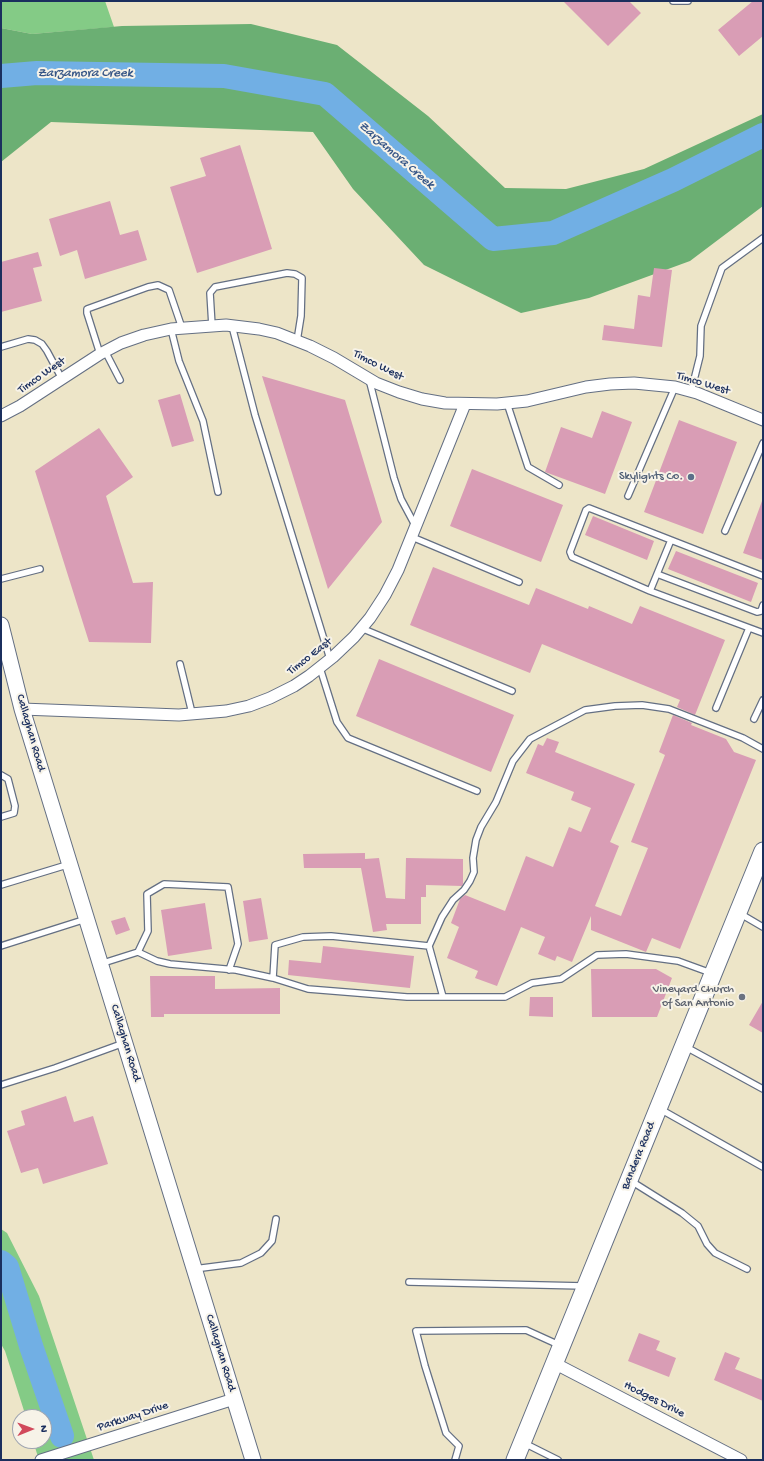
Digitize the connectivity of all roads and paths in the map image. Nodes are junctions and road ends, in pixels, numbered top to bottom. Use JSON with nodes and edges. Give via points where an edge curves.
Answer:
{"nodes":[{"id":1,"x":673,"y":1,"type":"edge"},
{"id":2,"x":688,"y":1,"type":"edge"},
{"id":3,"x":763,"y":238,"type":"edge"},
{"id":4,"x":212,"y":326,"type":"junction"},
{"id":5,"x":232,"y":326,"type":"junction"},
{"id":6,"x":177,"y":328,"type":"junction"},
{"id":7,"x":297,"y":341,"type":"junction"},
{"id":8,"x":1,"y":347,"type":"edge"},
{"id":9,"x":102,"y":352,"type":"junction"},
{"id":10,"x":62,"y":378,"type":"junction"},
{"id":11,"x":369,"y":378,"type":"junction"},
{"id":12,"x":120,"y":380,"type":"dead end"},
{"id":13,"x":675,"y":387,"type":"junction"},
{"id":14,"x":691,"y":392,"type":"junction"},
{"id":15,"x":507,"y":403,"type":"junction"},
{"id":16,"x":465,"y":404,"type":"junction"},
{"id":17,"x":1,"y":416,"type":"edge"},
{"id":18,"x":763,"y":420,"type":"edge"},
{"id":19,"x":763,"y":443,"type":"edge"},
{"id":20,"x":559,"y":485,"type":"dead end"},
{"id":21,"x":218,"y":492,"type":"dead end"},
{"id":22,"x":628,"y":496,"type":"dead end"},
{"id":23,"x":725,"y":531,"type":"dead end"},
{"id":24,"x":414,"y":532,"type":"junction"},
{"id":25,"x":671,"y":540,"type":"junction"},
{"id":26,"x":40,"y":569,"type":"dead end"},
{"id":27,"x":657,"y":574,"type":"junction"},
{"id":28,"x":763,"y":576,"type":"edge"},
{"id":29,"x":1,"y":579,"type":"edge"},
{"id":30,"x":519,"y":582,"type":"dead end"},
{"id":31,"x":650,"y":591,"type":"junction"},
{"id":32,"x":763,"y":605,"type":"edge"},
{"id":33,"x":1,"y":625,"type":"edge"},
{"id":34,"x":361,"y":628,"type":"junction"},
{"id":35,"x":749,"y":628,"type":"junction"},
{"id":36,"x":763,"y":633,"type":"edge"},
{"id":37,"x":330,"y":659,"type":"junction"},
{"id":38,"x":180,"y":664,"type":"dead end"},
{"id":39,"x":320,"y":668,"type":"junction"},
{"id":40,"x":512,"y":691,"type":"dead end"},
{"id":41,"x":763,"y":700,"type":"edge"},
{"id":42,"x":716,"y":708,"type":"dead end"},
{"id":43,"x":22,"y":709,"type":"junction"},
{"id":44,"x":192,"y":714,"type":"junction"},
{"id":45,"x":754,"y":719,"type":"dead end"},
{"id":46,"x":763,"y":749,"type":"edge"},
{"id":47,"x":1,"y":774,"type":"edge"},
{"id":48,"x":477,"y":791,"type":"dead end"},
{"id":49,"x":1,"y":817,"type":"edge"},
{"id":50,"x":762,"y":856,"type":"edge"},
{"id":51,"x":70,"y":864,"type":"junction"},
{"id":52,"x":1,"y":885,"type":"edge"},
{"id":53,"x":738,"y":913,"type":"junction"},
{"id":54,"x":87,"y":919,"type":"junction"},
{"id":55,"x":763,"y":927,"type":"edge"},
{"id":56,"x":1,"y":946,"type":"edge"},
{"id":57,"x":429,"y":946,"type":"junction"},
{"id":58,"x":138,"y":952,"type":"junction"},
{"id":59,"x":100,"y":964,"type":"junction"},
{"id":60,"x":229,"y":970,"type":"junction"},
{"id":61,"x":713,"y":973,"type":"junction"},
{"id":62,"x":273,"y":978,"type":"junction"},
{"id":63,"x":443,"y":997,"type":"junction"},
{"id":64,"x":125,"y":1042,"type":"junction"},
{"id":65,"x":684,"y":1046,"type":"junction"},
{"id":66,"x":1,"y":1085,"type":"edge"},
{"id":67,"x":763,"y":1089,"type":"edge"},
{"id":68,"x":658,"y":1108,"type":"junction"},
{"id":69,"x":763,"y":1167,"type":"edge"},
{"id":70,"x":629,"y":1180,"type":"junction"},
{"id":71,"x":276,"y":1219,"type":"dead end"},
{"id":72,"x":194,"y":1269,"type":"junction"},
{"id":73,"x":747,"y":1269,"type":"dead end"},
{"id":74,"x":409,"y":1282,"type":"dead end"},
{"id":75,"x":586,"y":1286,"type":"junction"},
{"id":76,"x":561,"y":1346,"type":"junction"},
{"id":77,"x":554,"y":1363,"type":"junction"},
{"id":78,"x":234,"y":1398,"type":"junction"},
{"id":79,"x":523,"y":1442,"type":"junction"},
{"id":80,"x":40,"y":1460,"type":"edge"},
{"id":81,"x":253,"y":1460,"type":"edge"},
{"id":82,"x":456,"y":1460,"type":"edge"},
{"id":83,"x":515,"y":1460,"type":"edge"},
{"id":84,"x":558,"y":1460,"type":"edge"},
{"id":85,"x":741,"y":1460,"type":"edge"}],
"edges":[{"from":1,"to":2,"type":"lane"},
{"from":3,"to":14,"type":"lane","via":[[722,268],[701,326],[700,356]]},
{"from":4,"to":5,"type":"street","name":"Timco West"},
{"from":4,"to":6,"type":"street","name":"Timco West"},
{"from":4,"to":7,"type":"lane","via":[[210,293],[215,287],[287,273],[295,274],[302,278],[301,316]]},
{"from":5,"to":7,"type":"street","name":"Timco West","via":[[277,333]]},
{"from":5,"to":37,"type":"lane","via":[[254,415]]},
{"from":6,"to":9,"type":"street","name":"Timco West","via":[[144,335]]},
{"from":6,"to":9,"type":"lane","via":[[169,290],[158,285],[148,287],[87,309]]},
{"from":6,"to":21,"type":"lane","via":[[179,361],[203,421]]},
{"from":7,"to":11,"type":"street","name":"Timco West"},
{"from":8,"to":10,"type":"lane","via":[[35,340],[45,348]]},
{"from":9,"to":10,"type":"street","name":"Timco West"},
{"from":9,"to":12,"type":"lane"},
{"from":10,"to":17,"type":"street","name":"Timco West"},
{"from":11,"to":16,"type":"street","name":"Timco West","via":[[422,399]]},
{"from":11,"to":24,"type":"lane","via":[[394,478]]},
{"from":13,"to":14,"type":"street","name":"Timco West"},
{"from":13,"to":15,"type":"street","name":"Timco West","via":[[610,384]]},
{"from":13,"to":22,"type":"lane"},
{"from":14,"to":18,"type":"street","name":"Timco West"},
{"from":15,"to":16,"type":"street","name":"Timco West"},
{"from":15,"to":20,"type":"lane","via":[[528,467]]},
{"from":16,"to":24,"type":"street","name":"Timco East"},
{"from":19,"to":23,"type":"lane"},
{"from":24,"to":30,"type":"lane"},
{"from":24,"to":34,"type":"street","name":"Timco East","via":[[385,595]]},
{"from":25,"to":27,"type":"lane"},
{"from":25,"to":28,"type":"lane"},
{"from":25,"to":31,"type":"lane","via":[[589,508],[586,510],[570,552],[572,557]]},
{"from":26,"to":29,"type":"lane"},
{"from":27,"to":31,"type":"lane"},
{"from":27,"to":32,"type":"lane","via":[[757,612],[761,611]]},
{"from":31,"to":35,"type":"lane"},
{"from":33,"to":43,"type":"main road","name":"Callaghan Road"},
{"from":34,"to":37,"type":"street","name":"Timco East"},
{"from":34,"to":40,"type":"lane"},
{"from":35,"to":36,"type":"lane"},
{"from":35,"to":42,"type":"lane"},
{"from":37,"to":39,"type":"street","name":"Timco East"},
{"from":38,"to":44,"type":"lane"},
{"from":39,"to":44,"type":"street","name":"Timco East","via":[[294,686],[249,706]]},
{"from":39,"to":48,"type":"lane","via":[[337,722],[348,738]]},
{"from":41,"to":45,"type":"lane"},
{"from":43,"to":44,"type":"street","name":"Timco East"},
{"from":43,"to":51,"type":"main road","name":"Callaghan Road"},
{"from":46,"to":57,"type":"lane","via":[[743,738],[669,709],[642,705],[585,710],[530,739],[513,761],[496,802],[481,827],[476,840],[474,872],[470,881],[452,900]]},
{"from":47,"to":49,"type":"lane","via":[[8,779],[15,806],[14,813]]},
{"from":50,"to":53,"type":"main road","name":"Bandera Road"},
{"from":51,"to":52,"type":"lane"},
{"from":51,"to":54,"type":"main road","name":"Callaghan Road"},
{"from":53,"to":55,"type":"lane"},
{"from":53,"to":61,"type":"main road","name":"Bandera Road"},
{"from":54,"to":56,"type":"lane"},
{"from":54,"to":59,"type":"main road","name":"Callaghan Road"},
{"from":57,"to":62,"type":"lane","via":[[331,936],[303,937],[275,945]]},
{"from":57,"to":63,"type":"lane"},
{"from":58,"to":59,"type":"lane"},
{"from":58,"to":60,"type":"lane","via":[[170,964]]},
{"from":58,"to":60,"type":"lane","via":[[148,931],[147,894],[164,884],[228,887],[238,944]]},
{"from":59,"to":64,"type":"main road","name":"Callaghan Road"},
{"from":60,"to":62,"type":"lane"},
{"from":61,"to":63,"type":"lane","via":[[678,961],[626,954],[597,955],[561,979],[532,983],[506,997]]},
{"from":61,"to":65,"type":"main road","name":"Bandera Road"},
{"from":62,"to":63,"type":"lane","via":[[308,990]]},
{"from":64,"to":66,"type":"lane"},
{"from":64,"to":72,"type":"main road","name":"Callaghan Road"},
{"from":65,"to":67,"type":"lane"},
{"from":65,"to":68,"type":"main road","name":"Bandera Road"},
{"from":68,"to":69,"type":"lane"},
{"from":68,"to":70,"type":"main road","name":"Bandera Road"},
{"from":70,"to":73,"type":"lane","via":[[698,1226],[715,1253]]},
{"from":70,"to":75,"type":"main road","name":"Bandera Road"},
{"from":71,"to":72,"type":"lane","via":[[272,1241],[261,1253],[241,1263]]},
{"from":72,"to":78,"type":"main road","name":"Callaghan Road"},
{"from":74,"to":75,"type":"lane"},
{"from":75,"to":76,"type":"main road","name":"Bandera Road"},
{"from":76,"to":77,"type":"main road","name":"Bandera Road"},
{"from":76,"to":82,"type":"lane","via":[[526,1330],[416,1331],[446,1433],[459,1446]]},
{"from":77,"to":79,"type":"main road","name":"Bandera Road"},
{"from":77,"to":85,"type":"street","name":"Hodges Drive"},
{"from":78,"to":80,"type":"street","name":"Parkway Drive"},
{"from":78,"to":81,"type":"main road","name":"Callaghan Road"},
{"from":79,"to":83,"type":"main road","name":"Bandera Road"},
{"from":79,"to":84,"type":"lane"}]}
